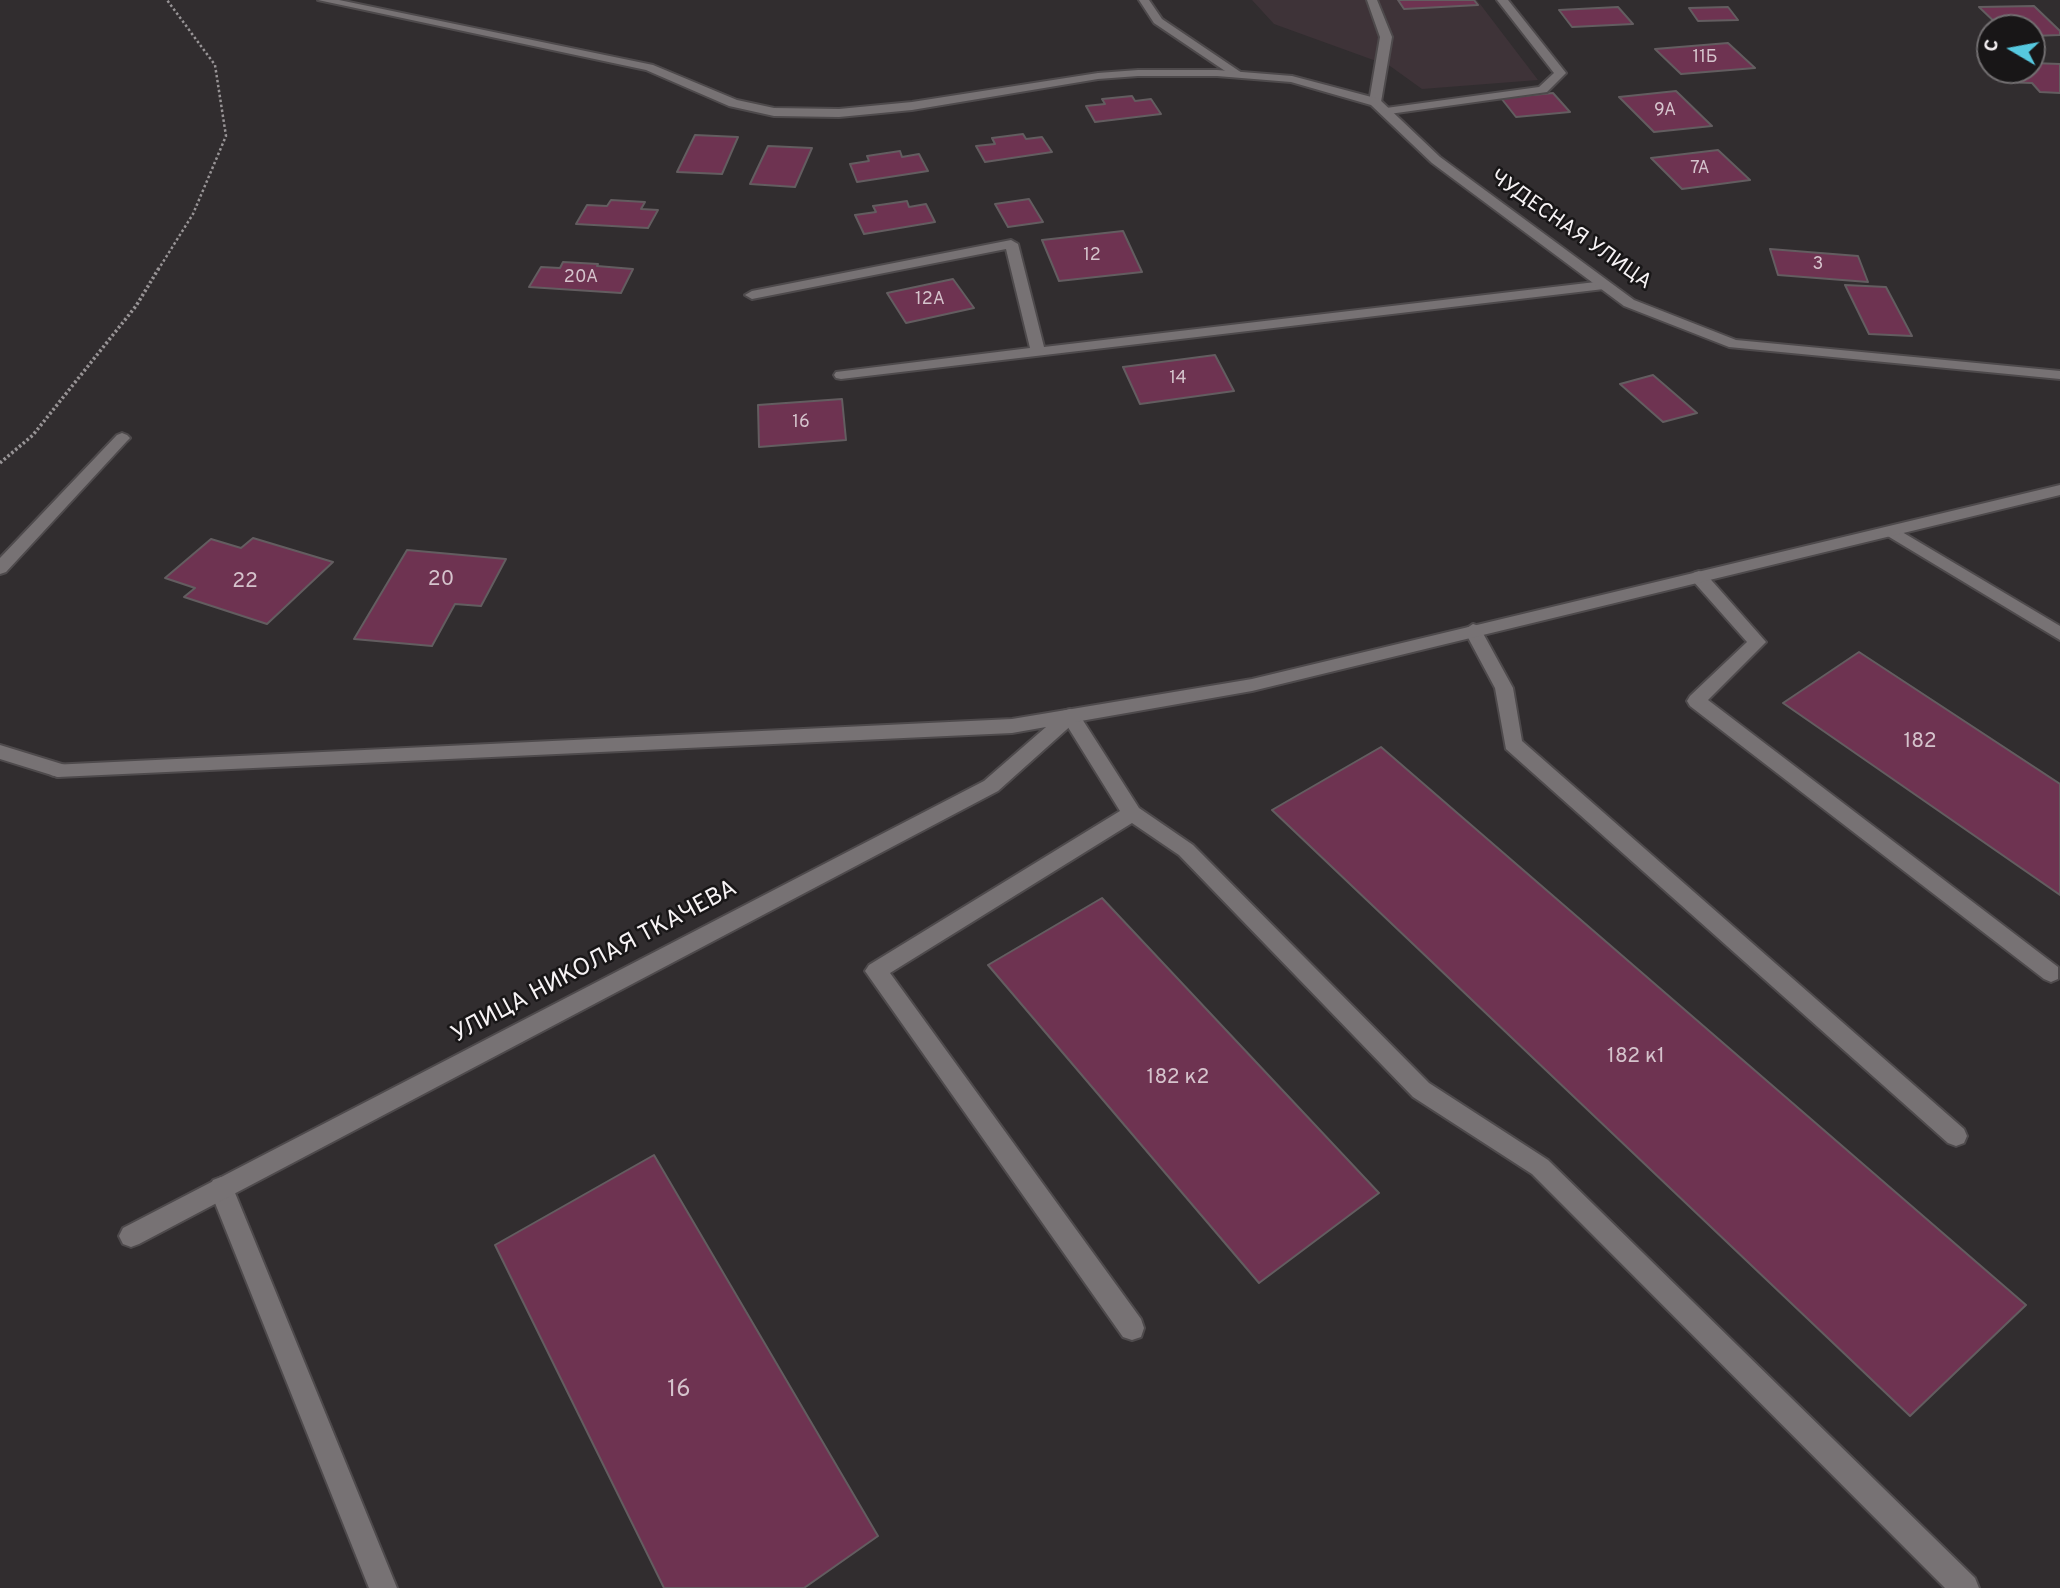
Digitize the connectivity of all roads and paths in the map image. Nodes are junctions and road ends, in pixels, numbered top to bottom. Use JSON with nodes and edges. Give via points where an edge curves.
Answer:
{"nodes":[{"id":1,"x":167,"y":0,"type":"edge"},
{"id":2,"x":323,"y":0,"type":"edge"},
{"id":3,"x":1144,"y":0,"type":"edge"},
{"id":4,"x":1372,"y":0,"type":"edge"},
{"id":5,"x":1502,"y":0,"type":"edge"},
{"id":6,"x":1238,"y":75,"type":"junction"},
{"id":7,"x":1380,"y":107,"type":"junction"},
{"id":8,"x":1604,"y":285,"type":"junction"},
{"id":9,"x":752,"y":295,"type":"dead end"},
{"id":10,"x":1038,"y":352,"type":"junction"},
{"id":11,"x":841,"y":375,"type":"dead end"},
{"id":12,"x":2060,"y":375,"type":"edge"},
{"id":13,"x":122,"y":438,"type":"dead end"},
{"id":14,"x":0,"y":463,"type":"edge"},
{"id":15,"x":2060,"y":490,"type":"edge"},
{"id":16,"x":1892,"y":531,"type":"junction"},
{"id":17,"x":0,"y":568,"type":"edge"},
{"id":18,"x":1699,"y":577,"type":"junction"},
{"id":19,"x":1473,"y":630,"type":"junction"},
{"id":20,"x":2060,"y":634,"type":"edge"},
{"id":21,"x":1070,"y":716,"type":"junction"},
{"id":22,"x":0,"y":751,"type":"edge"},
{"id":23,"x":1132,"y":813,"type":"junction"},
{"id":24,"x":2051,"y":973,"type":"dead end"},
{"id":25,"x":1956,"y":1136,"type":"dead end"},
{"id":26,"x":221,"y":1188,"type":"junction"},
{"id":27,"x":131,"y":1236,"type":"dead end"},
{"id":28,"x":1132,"y":1328,"type":"dead end"},
{"id":29,"x":383,"y":1588,"type":"edge"},
{"id":30,"x":1965,"y":1588,"type":"edge"}],
"edges":[{"from":1,"to":14,"type":"path","via":[[215,65],[226,136],[193,214],[136,306],[33,435]]},
{"from":2,"to":6,"type":"street","via":[[649,66],[733,103],[774,112],[839,113],[912,106],[1098,76]]},
{"from":3,"to":6,"type":"street","via":[[1158,21]]},
{"from":4,"to":7,"type":"street","via":[[1386,37]]},
{"from":5,"to":7,"type":"street","via":[[1560,73],[1543,90]]},
{"from":6,"to":7,"type":"street","via":[[1292,79]]},
{"from":7,"to":8,"type":"street","name":"ЧУДЕСНАЯ УЛИЦА","via":[[1436,160]]},
{"from":8,"to":10,"type":"lane"},
{"from":8,"to":12,"type":"street","name":"ЧУДЕСНАЯ УЛИЦА","via":[[1629,303],[1734,344]]},
{"from":9,"to":10,"type":"street","via":[[1011,244]]},
{"from":10,"to":11,"type":"lane"},
{"from":13,"to":17,"type":"street"},
{"from":15,"to":16,"type":"street"},
{"from":16,"to":18,"type":"street"},
{"from":16,"to":20,"type":"street"},
{"from":18,"to":19,"type":"street"},
{"from":18,"to":24,"type":"street","via":[[1757,642],[1696,701]]},
{"from":19,"to":21,"type":"street","via":[[1252,685]]},
{"from":19,"to":25,"type":"street","via":[[1504,688],[1513,744]]},
{"from":21,"to":22,"type":"street","via":[[1012,726],[58,770]]},
{"from":21,"to":23,"type":"street"},
{"from":21,"to":26,"type":"street","name":"УЛИЦА НИКОЛАЯ ТКАЧЕВА","via":[[991,786]]},
{"from":23,"to":28,"type":"street","via":[[876,971]]},
{"from":23,"to":30,"type":"street","via":[[1186,850],[1421,1090],[1540,1167]]},
{"from":26,"to":27,"type":"street","name":"УЛИЦА НИКОЛАЯ ТКАЧЕВА"},
{"from":26,"to":29,"type":"street"}]}
